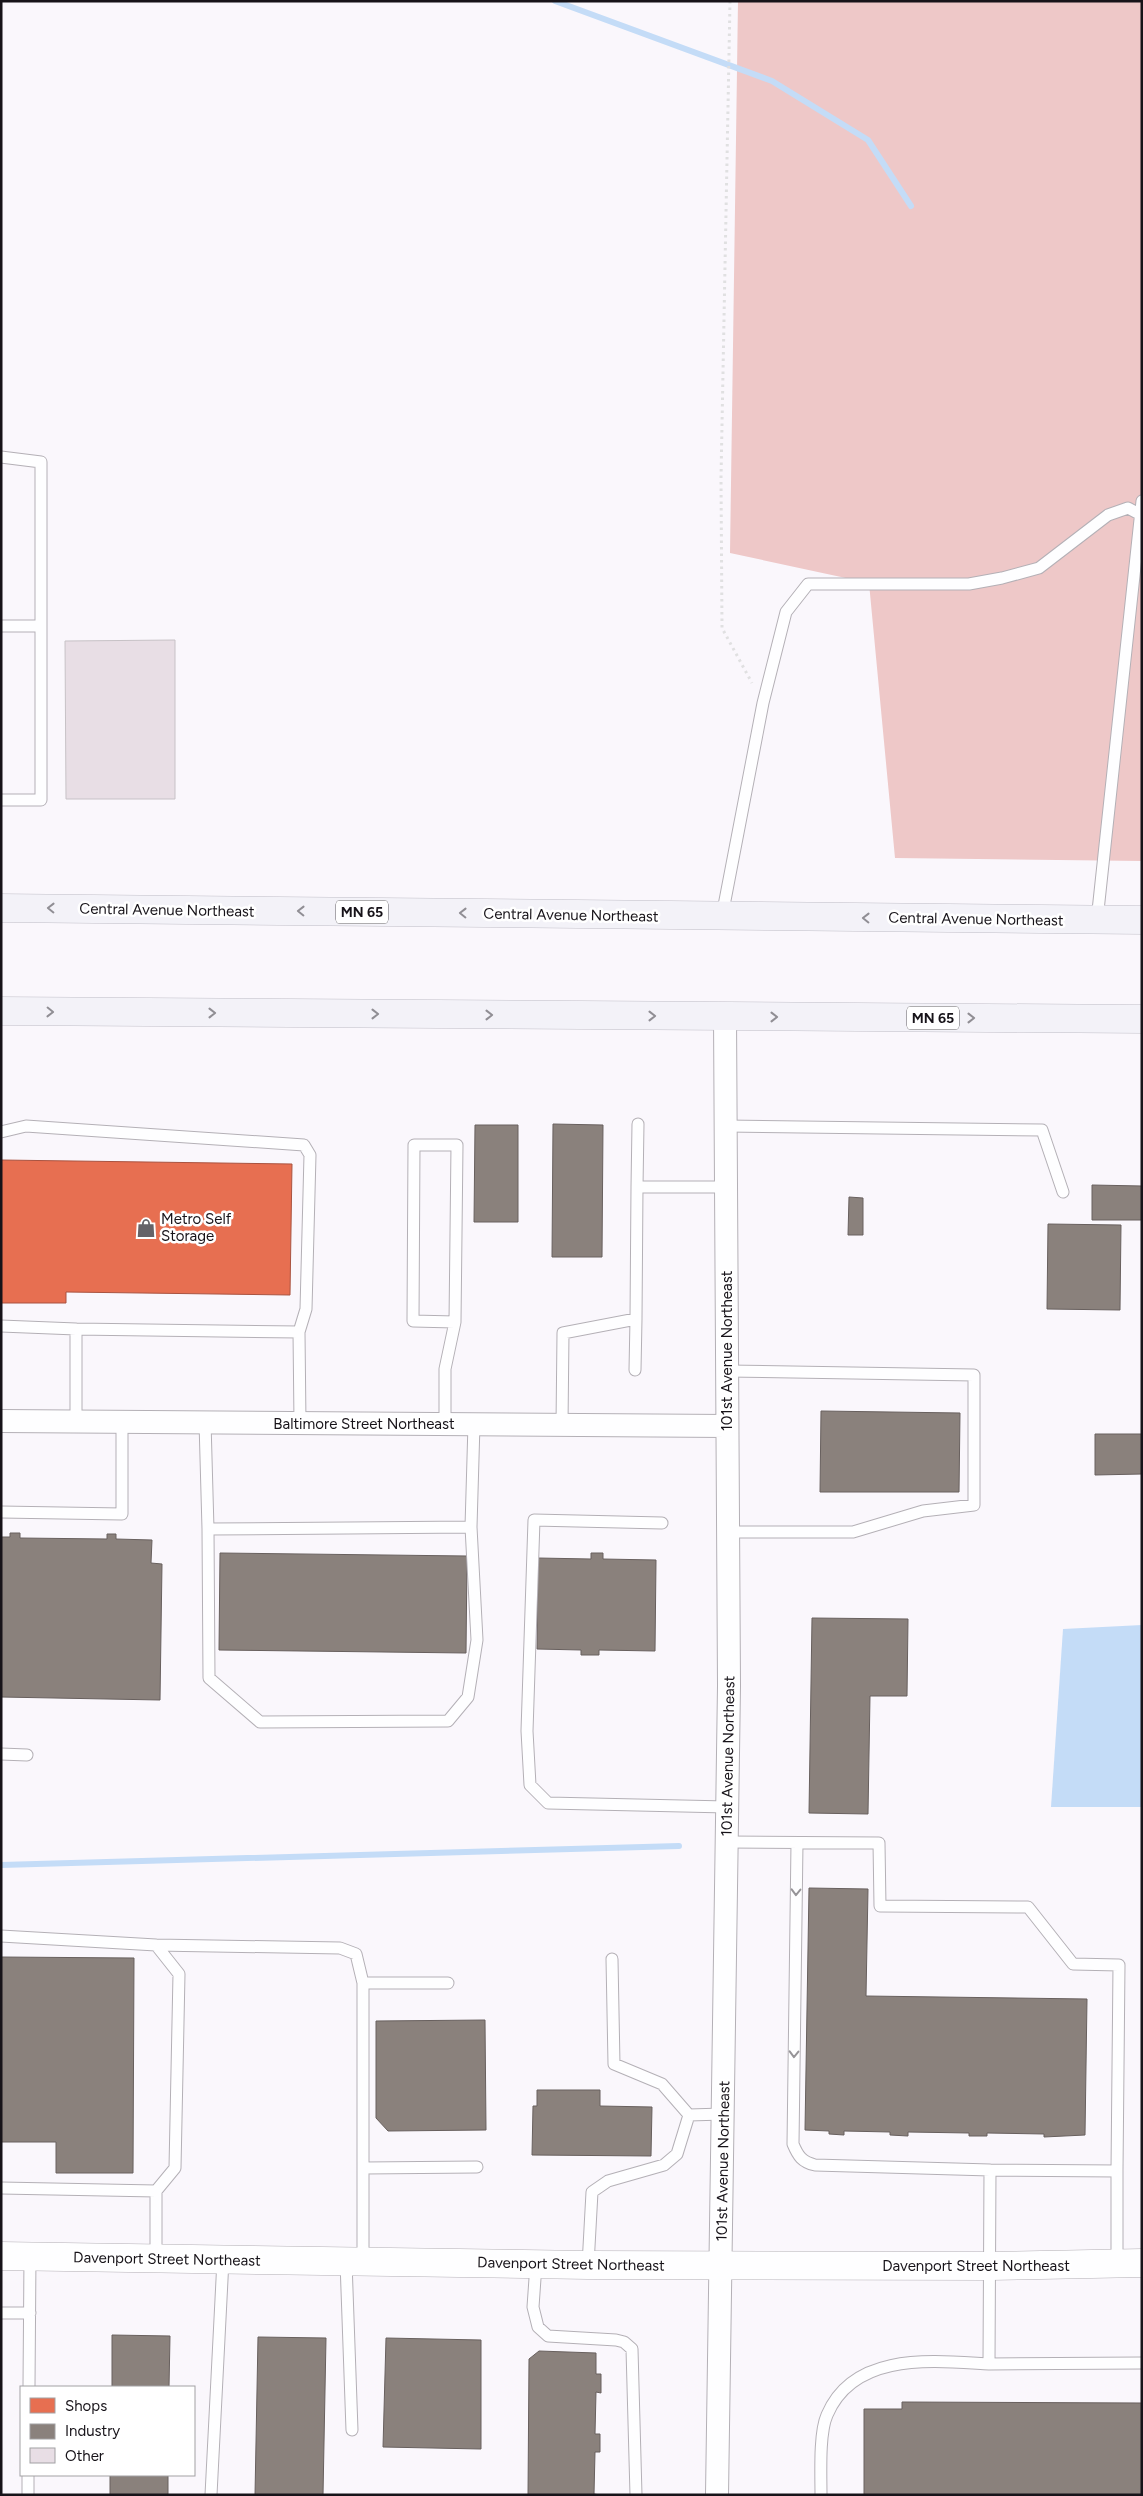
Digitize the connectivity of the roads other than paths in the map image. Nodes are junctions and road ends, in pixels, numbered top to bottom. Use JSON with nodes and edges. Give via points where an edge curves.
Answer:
{"nodes":[{"id":1,"x":1,"y":457,"type":"edge"},
{"id":2,"x":1142,"y":501,"type":"edge"},
{"id":3,"x":1141,"y":515,"type":"edge"},
{"id":4,"x":1,"y":626,"type":"edge"},
{"id":5,"x":41,"y":626,"type":"junction"},
{"id":6,"x":1,"y":800,"type":"edge"},
{"id":7,"x":1,"y":908,"type":"edge"},
{"id":8,"x":722,"y":916,"type":"junction"},
{"id":9,"x":1097,"y":920,"type":"junction"},
{"id":10,"x":1142,"y":920,"type":"edge"},
{"id":11,"x":1,"y":1011,"type":"edge"},
{"id":12,"x":725,"y":1017,"type":"junction"},
{"id":13,"x":1142,"y":1019,"type":"edge"},
{"id":14,"x":638,"y":1124,"type":"dead end"},
{"id":15,"x":726,"y":1126,"type":"junction"},
{"id":16,"x":1,"y":1132,"type":"edge"},
{"id":17,"x":637,"y":1187,"type":"junction"},
{"id":18,"x":726,"y":1187,"type":"junction"},
{"id":19,"x":1063,"y":1192,"type":"dead end"},
{"id":20,"x":636,"y":1319,"type":"junction"},
{"id":21,"x":455,"y":1322,"type":"junction"},
{"id":22,"x":1,"y":1326,"type":"edge"},
{"id":23,"x":76,"y":1329,"type":"junction"},
{"id":24,"x":299,"y":1332,"type":"junction"},
{"id":25,"x":635,"y":1370,"type":"dead end"},
{"id":26,"x":727,"y":1371,"type":"junction"},
{"id":27,"x":1,"y":1421,"type":"edge"},
{"id":28,"x":76,"y":1421,"type":"junction"},
{"id":29,"x":122,"y":1422,"type":"junction"},
{"id":30,"x":205,"y":1422,"type":"junction"},
{"id":31,"x":300,"y":1423,"type":"junction"},
{"id":32,"x":445,"y":1424,"type":"junction"},
{"id":33,"x":474,"y":1424,"type":"junction"},
{"id":34,"x":562,"y":1425,"type":"junction"},
{"id":35,"x":727,"y":1426,"type":"junction"},
{"id":36,"x":1,"y":1512,"type":"edge"},
{"id":37,"x":662,"y":1522,"type":"dead end"},
{"id":38,"x":472,"y":1527,"type":"junction"},
{"id":39,"x":208,"y":1529,"type":"junction"},
{"id":40,"x":728,"y":1532,"type":"junction"},
{"id":41,"x":1,"y":1754,"type":"edge"},
{"id":42,"x":27,"y":1755,"type":"dead end"},
{"id":43,"x":727,"y":1807,"type":"junction"},
{"id":44,"x":727,"y":1842,"type":"junction"},
{"id":45,"x":797,"y":1843,"type":"junction"},
{"id":46,"x":1,"y":1936,"type":"edge"},
{"id":47,"x":156,"y":1944,"type":"junction"},
{"id":48,"x":612,"y":1959,"type":"dead end"},
{"id":49,"x":363,"y":1983,"type":"junction"},
{"id":50,"x":448,"y":1984,"type":"dead end"},
{"id":51,"x":689,"y":2114,"type":"junction"},
{"id":52,"x":723,"y":2114,"type":"junction"},
{"id":53,"x":477,"y":2167,"type":"dead end"},
{"id":54,"x":364,"y":2168,"type":"junction"},
{"id":55,"x":990,"y":2170,"type":"junction"},
{"id":56,"x":1117,"y":2171,"type":"junction"},
{"id":57,"x":1,"y":2188,"type":"edge"},
{"id":58,"x":156,"y":2191,"type":"junction"},
{"id":59,"x":1,"y":2256,"type":"edge"},
{"id":60,"x":30,"y":2256,"type":"junction"},
{"id":61,"x":156,"y":2258,"type":"junction"},
{"id":62,"x":224,"y":2260,"type":"junction"},
{"id":63,"x":354,"y":2262,"type":"junction"},
{"id":64,"x":1130,"y":2263,"type":"edge"},
{"id":65,"x":536,"y":2264,"type":"junction"},
{"id":66,"x":588,"y":2265,"type":"junction"},
{"id":67,"x":722,"y":2266,"type":"junction"},
{"id":68,"x":990,"y":2266,"type":"junction"},
{"id":69,"x":1,"y":2312,"type":"edge"},
{"id":70,"x":30,"y":2313,"type":"junction"},
{"id":71,"x":1142,"y":2363,"type":"edge"},
{"id":72,"x":990,"y":2364,"type":"junction"},
{"id":73,"x":29,"y":2386,"type":"edge"},
{"id":74,"x":352,"y":2430,"type":"dead end"},
{"id":75,"x":28,"y":2476,"type":"edge"},
{"id":76,"x":28,"y":2495,"type":"edge"},
{"id":77,"x":211,"y":2495,"type":"edge"},
{"id":78,"x":636,"y":2495,"type":"edge"},
{"id":79,"x":717,"y":2495,"type":"edge"},
{"id":80,"x":821,"y":2495,"type":"edge"}],
"edges":[{"from":1,"to":5,"type":"lane","via":[[42,462]]},
{"from":2,"to":3,"type":"lane"},
{"from":3,"to":8,"type":"lane","via":[[1128,508],[1108,515],[1039,568],[1002,578],[969,584],[808,584],[786,612],[764,703]]},
{"from":3,"to":9,"type":"lane"},
{"from":4,"to":5,"type":"lane"},
{"from":5,"to":6,"type":"lane","via":[[41,800]]},
{"from":8,"to":7,"type":"highway","name":"Central Avenue Northeast","number":"MN 65","one_way":true},
{"from":9,"to":8,"type":"highway","name":"Central Avenue Northeast","number":"MN 65","one_way":true},
{"from":9,"to":10,"type":"highway","name":"Central Avenue Northeast","number":"MN 65"},
{"from":11,"to":12,"type":"highway","number":"MN 65","one_way":true},
{"from":12,"to":13,"type":"highway","number":"MN 65","one_way":true},
{"from":12,"to":15,"type":"street","name":"101st Avenue Northeast"},
{"from":14,"to":17,"type":"lane"},
{"from":15,"to":18,"type":"street","name":"101st Avenue Northeast"},
{"from":15,"to":19,"type":"lane","via":[[1042,1130]]},
{"from":16,"to":24,"type":"lane","via":[[26,1126],[304,1145],[310,1155],[307,1290],[306,1309]]},
{"from":17,"to":18,"type":"lane"},
{"from":17,"to":20,"type":"lane"},
{"from":18,"to":26,"type":"street","name":"101st Avenue Northeast"},
{"from":20,"to":25,"type":"lane"},
{"from":20,"to":34,"type":"lane","via":[[563,1333]]},
{"from":21,"to":21,"type":"lane","via":[[457,1145],[414,1146],[413,1322]]},
{"from":21,"to":32,"type":"lane","via":[[445,1369]]},
{"from":22,"to":23,"type":"lane"},
{"from":23,"to":24,"type":"lane"},
{"from":23,"to":28,"type":"lane"},
{"from":24,"to":31,"type":"lane"},
{"from":26,"to":35,"type":"street","name":"101st Avenue Northeast"},
{"from":26,"to":40,"type":"lane","via":[[974,1375],[974,1505],[924,1511],[852,1532]]},
{"from":27,"to":28,"type":"street","name":"Baltimore Street Northeast"},
{"from":28,"to":29,"type":"street","name":"Baltimore Street Northeast"},
{"from":29,"to":30,"type":"street","name":"Baltimore Street Northeast"},
{"from":29,"to":36,"type":"lane","via":[[122,1514]]},
{"from":30,"to":31,"type":"street","name":"Baltimore Street Northeast"},
{"from":30,"to":39,"type":"lane"},
{"from":31,"to":32,"type":"street","name":"Baltimore Street Northeast"},
{"from":32,"to":33,"type":"street","name":"Baltimore Street Northeast"},
{"from":33,"to":34,"type":"street","name":"Baltimore Street Northeast"},
{"from":33,"to":38,"type":"lane"},
{"from":34,"to":35,"type":"street","name":"Baltimore Street Northeast"},
{"from":35,"to":40,"type":"street","name":"101st Avenue Northeast"},
{"from":37,"to":43,"type":"lane","via":[[534,1520],[527,1731],[530,1785],[548,1803]]},
{"from":38,"to":39,"type":"lane"},
{"from":38,"to":39,"type":"lane","via":[[477,1640],[468,1697],[448,1721],[260,1722],[209,1678]]},
{"from":40,"to":43,"type":"street","name":"101st Avenue Northeast"},
{"from":41,"to":42,"type":"lane"},
{"from":43,"to":44,"type":"street","name":"101st Avenue Northeast"},
{"from":44,"to":45,"type":"lane"},
{"from":44,"to":52,"type":"street","name":"101st Avenue Northeast"},
{"from":45,"to":55,"type":"lane","one_way":true,"via":[[793,2144],[797,2155],[805,2163],[815,2165]]},
{"from":45,"to":56,"type":"lane","via":[[879,1843],[880,1906],[1028,1907],[1073,1964],[1119,1965]]},
{"from":46,"to":47,"type":"lane"},
{"from":47,"to":49,"type":"lane","via":[[340,1948],[356,1954]]},
{"from":47,"to":58,"type":"lane","via":[[180,1974],[175,2168]]},
{"from":48,"to":51,"type":"lane","via":[[614,2064],[662,2084]]},
{"from":49,"to":50,"type":"lane"},
{"from":49,"to":54,"type":"lane"},
{"from":51,"to":52,"type":"lane"},
{"from":51,"to":66,"type":"lane","via":[[677,2154],[664,2166],[608,2181],[592,2192]]},
{"from":52,"to":67,"type":"street","name":"101st Avenue Northeast"},
{"from":53,"to":54,"type":"lane"},
{"from":54,"to":63,"type":"lane"},
{"from":55,"to":56,"type":"lane"},
{"from":55,"to":68,"type":"lane"},
{"from":56,"to":64,"type":"lane"},
{"from":57,"to":58,"type":"lane"},
{"from":58,"to":61,"type":"lane"},
{"from":59,"to":60,"type":"street","name":"Davenport Street Northeast"},
{"from":60,"to":61,"type":"street","name":"Davenport Street Northeast"},
{"from":60,"to":70,"type":"lane"},
{"from":61,"to":62,"type":"street","name":"Davenport Street Northeast"},
{"from":62,"to":63,"type":"street","name":"Davenport Street Northeast"},
{"from":62,"to":77,"type":"lane"},
{"from":63,"to":65,"type":"street","name":"Davenport Street Northeast"},
{"from":63,"to":74,"type":"lane"},
{"from":64,"to":68,"type":"street","name":"Davenport Street Northeast"},
{"from":65,"to":66,"type":"street","name":"Davenport Street Northeast"},
{"from":65,"to":78,"type":"lane","via":[[533,2307],[538,2327],[548,2336],[616,2340],[632,2349]]},
{"from":66,"to":67,"type":"street","name":"Davenport Street Northeast"},
{"from":67,"to":68,"type":"street","name":"Davenport Street Northeast"},
{"from":67,"to":79,"type":"street","name":"101st Avenue Northeast"},
{"from":68,"to":72,"type":"lane"},
{"from":69,"to":70,"type":"lane"},
{"from":70,"to":73,"type":"lane"},
{"from":71,"to":72,"type":"lane"},
{"from":72,"to":80,"type":"lane","via":[[923,2361],[890,2365],[861,2376],[841,2392],[826,2416]]},
{"from":75,"to":76,"type":"lane"}]}
